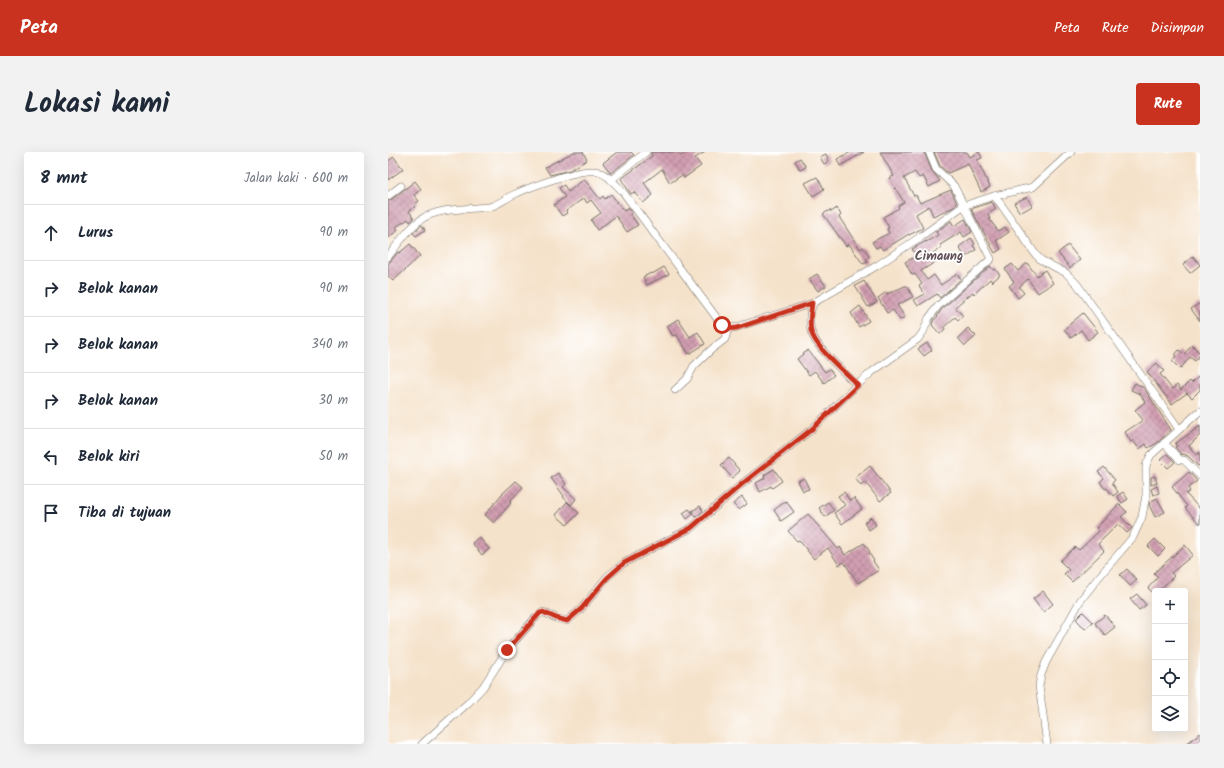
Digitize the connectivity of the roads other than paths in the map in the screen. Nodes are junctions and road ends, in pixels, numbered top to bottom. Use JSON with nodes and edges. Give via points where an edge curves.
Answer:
{"nodes":[{"id":1,"x":646,"y":152,"type":"edge"},
{"id":2,"x":929,"y":152,"type":"edge"},
{"id":3,"x":1071,"y":152,"type":"edge"},
{"id":4,"x":612,"y":180,"type":"junction"},
{"id":5,"x":401,"y":186,"type":"dead end"},
{"id":6,"x":388,"y":196,"type":"edge"},
{"id":7,"x":994,"y":196,"type":"junction"},
{"id":8,"x":963,"y":206,"type":"junction"},
{"id":9,"x":388,"y":257,"type":"edge"},
{"id":10,"x":812,"y":303,"type":"junction"},
{"id":11,"x":728,"y":329,"type":"junction"},
{"id":12,"x":858,"y":385,"type":"junction"},
{"id":13,"x":674,"y":390,"type":"dead end"},
{"id":14,"x":1200,"y":411,"type":"edge"},
{"id":15,"x":1179,"y":429,"type":"junction"},
{"id":16,"x":1164,"y":443,"type":"junction"},
{"id":17,"x":1200,"y":476,"type":"edge"},
{"id":18,"x":422,"y":744,"type":"edge"},
{"id":19,"x":1047,"y":744,"type":"edge"}],
"edges":[{"from":1,"to":4,"type":"street"},
{"from":2,"to":8,"type":"street","via":[[936,169],[954,186]]},
{"from":3,"to":7,"type":"street","via":[[1033,188]]},
{"from":4,"to":9,"type":"street","via":[[599,171],[585,171],[510,196],[497,206],[430,215],[401,240]]},
{"from":4,"to":11,"type":"street","via":[[722,325]]},
{"from":5,"to":6,"type":"street"},
{"from":7,"to":8,"type":"street"},
{"from":7,"to":15,"type":"street","via":[[1036,255],[1066,273],[1077,284]]},
{"from":8,"to":10,"type":"street","via":[[878,265]]},
{"from":8,"to":12,"type":"street","via":[[991,259],[938,306],[918,339]]},
{"from":10,"to":11,"type":"street"},
{"from":10,"to":12,"type":"street","via":[[811,330],[815,341]]},
{"from":11,"to":13,"type":"street","via":[[725,339],[694,366],[687,379]]},
{"from":12,"to":18,"type":"street","via":[[812,429],[691,528],[624,563],[567,621],[543,612],[537,616],[507,650],[483,686],[468,703]]},
{"from":14,"to":15,"type":"street"},
{"from":15,"to":16,"type":"street"},
{"from":16,"to":17,"type":"street"},
{"from":16,"to":19,"type":"street","via":[[1148,461],[1144,508],[1137,530],[1080,601],[1046,662],[1039,686]]}]}
